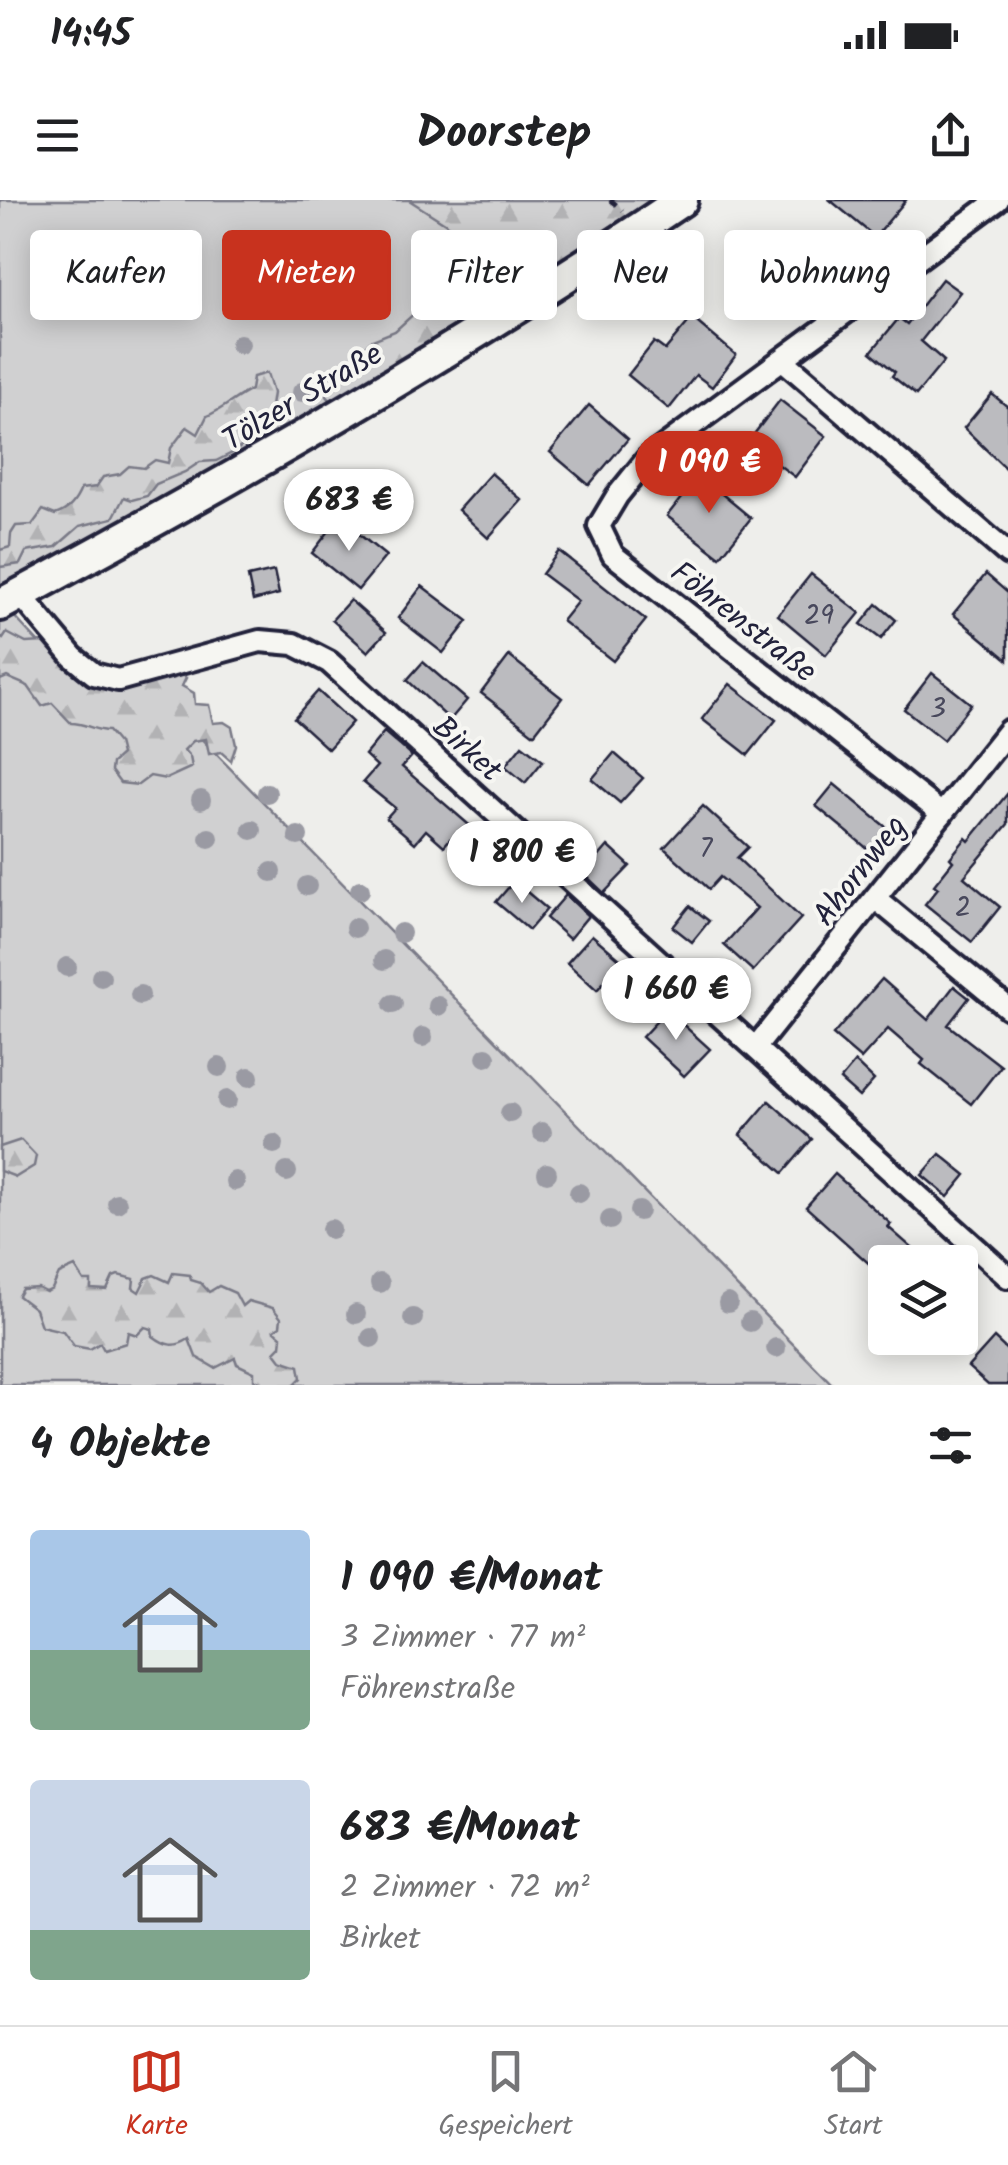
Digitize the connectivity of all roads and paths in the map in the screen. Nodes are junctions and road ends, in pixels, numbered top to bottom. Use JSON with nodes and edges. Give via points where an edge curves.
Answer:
{"nodes":[{"id":1,"x":682,"y":200,"type":"edge"},
{"id":2,"x":998,"y":200,"type":"edge"},
{"id":3,"x":784,"y":360,"type":"junction"},
{"id":4,"x":1008,"y":554,"type":"edge"},
{"id":5,"x":10,"y":600,"type":"edge"},
{"id":6,"x":1008,"y":730,"type":"edge"},
{"id":7,"x":942,"y":814,"type":"junction"},
{"id":8,"x":875,"y":898,"type":"junction"},
{"id":9,"x":1008,"y":1008,"type":"edge"},
{"id":10,"x":756,"y":1047,"type":"junction"},
{"id":11,"x":1008,"y":1277,"type":"edge"}],
"edges":[{"from":1,"to":5,"type":"main road","name":"Tölzer Straße","via":[[259,463]]},
{"from":2,"to":3,"type":"street","name":"Föhrenstraße"},
{"from":3,"to":4,"type":"street"},
{"from":3,"to":7,"type":"street","name":"Föhrenstraße","via":[[647,458],[599,526],[614,555]]},
{"from":5,"to":10,"type":"street","name":"Birket","via":[[94,674],[118,680],[260,640],[294,644],[329,662]]},
{"from":6,"to":7,"type":"street","name":"Ahornweg"},
{"from":7,"to":8,"type":"street","name":"Ahornweg"},
{"from":8,"to":9,"type":"street"},
{"from":8,"to":10,"type":"street","name":"Ahornweg"},
{"from":10,"to":11,"type":"street","name":"Birket"}]}
